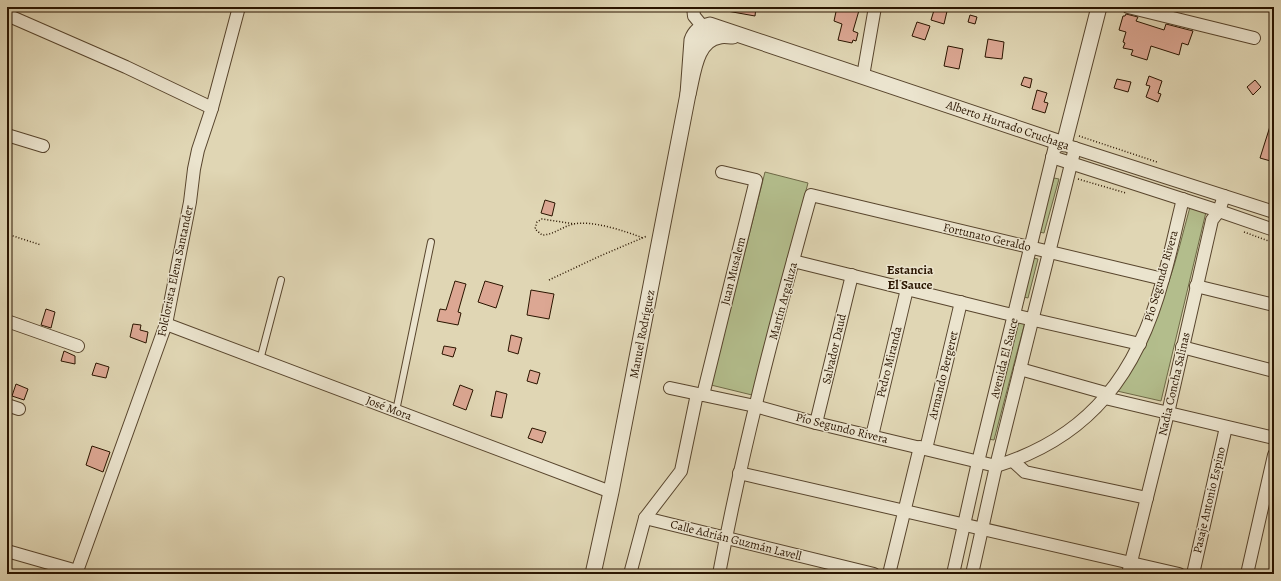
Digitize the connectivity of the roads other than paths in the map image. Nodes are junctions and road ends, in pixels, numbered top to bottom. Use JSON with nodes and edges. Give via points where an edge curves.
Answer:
{"nodes":[{"id":1,"x":239,"y":7,"type":"edge"},
{"id":2,"x":694,"y":7,"type":"edge"},
{"id":3,"x":875,"y":7,"type":"edge"},
{"id":4,"x":1099,"y":7,"type":"edge"},
{"id":5,"x":1128,"y":7,"type":"edge"},
{"id":6,"x":7,"y":15,"type":"edge"},
{"id":7,"x":703,"y":27,"type":"junction"},
{"id":8,"x":743,"y":37,"type":"junction"},
{"id":9,"x":1254,"y":38,"type":"dead end"},
{"id":10,"x":863,"y":76,"type":"junction"},
{"id":11,"x":688,"y":94,"type":"junction"},
{"id":12,"x":212,"y":108,"type":"junction"},
{"id":13,"x":7,"y":135,"type":"edge"},
{"id":14,"x":1065,"y":145,"type":"junction"},
{"id":15,"x":43,"y":146,"type":"dead end"},
{"id":16,"x":1052,"y":157,"type":"junction"},
{"id":17,"x":1071,"y":162,"type":"junction"},
{"id":18,"x":722,"y":172,"type":"dead end"},
{"id":19,"x":811,"y":195,"type":"joint"},
{"id":20,"x":1224,"y":196,"type":"junction"},
{"id":21,"x":1182,"y":199,"type":"junction"},
{"id":22,"x":1220,"y":211,"type":"junction"},
{"id":23,"x":1274,"y":212,"type":"edge"},
{"id":24,"x":1274,"y":230,"type":"edge"},
{"id":25,"x":431,"y":242,"type":"dead end"},
{"id":26,"x":1030,"y":248,"type":"junction"},
{"id":27,"x":1049,"y":252,"type":"junction"},
{"id":28,"x":793,"y":261,"type":"junction"},
{"id":29,"x":852,"y":275,"type":"junction"},
{"id":30,"x":1163,"y":279,"type":"junction"},
{"id":31,"x":281,"y":280,"type":"dead end"},
{"id":32,"x":1196,"y":286,"type":"junction"},
{"id":33,"x":907,"y":289,"type":"junction"},
{"id":34,"x":961,"y":302,"type":"junction"},
{"id":35,"x":1274,"y":305,"type":"edge"},
{"id":36,"x":1014,"y":315,"type":"junction"},
{"id":37,"x":1033,"y":318,"type":"junction"},
{"id":38,"x":7,"y":321,"type":"edge"},
{"id":39,"x":166,"y":324,"type":"junction"},
{"id":40,"x":1140,"y":344,"type":"junction"},
{"id":41,"x":78,"y":346,"type":"dead end"},
{"id":42,"x":1182,"y":347,"type":"junction"},
{"id":43,"x":260,"y":360,"type":"junction"},
{"id":44,"x":1020,"y":370,"type":"junction"},
{"id":45,"x":1274,"y":371,"type":"edge"},
{"id":46,"x":670,"y":388,"type":"dead end"},
{"id":47,"x":700,"y":395,"type":"junction"},
{"id":48,"x":1107,"y":396,"type":"junction"},
{"id":49,"x":7,"y":405,"type":"edge"},
{"id":50,"x":755,"y":406,"type":"junction"},
{"id":51,"x":19,"y":409,"type":"dead end"},
{"id":52,"x":396,"y":411,"type":"junction"},
{"id":53,"x":1168,"y":413,"type":"junction"},
{"id":54,"x":816,"y":423,"type":"junction"},
{"id":55,"x":1226,"y":427,"type":"junction"},
{"id":56,"x":872,"y":436,"type":"junction"},
{"id":57,"x":1274,"y":438,"type":"edge"},
{"id":58,"x":923,"y":448,"type":"junction"},
{"id":59,"x":1274,"y":455,"type":"edge"},
{"id":60,"x":1013,"y":461,"type":"junction"},
{"id":61,"x":978,"y":462,"type":"junction"},
{"id":62,"x":996,"y":466,"type":"junction"},
{"id":63,"x":739,"y":473,"type":"junction"},
{"id":64,"x":611,"y":492,"type":"junction"},
{"id":65,"x":1147,"y":498,"type":"junction"},
{"id":66,"x":904,"y":511,"type":"junction"},
{"id":67,"x":645,"y":518,"type":"junction"},
{"id":68,"x":964,"y":525,"type":"junction"},
{"id":69,"x":982,"y":528,"type":"junction"},
{"id":70,"x":726,"y":538,"type":"junction"},
{"id":71,"x":7,"y":551,"type":"edge"},
{"id":72,"x":1130,"y":568,"type":"edge"},
{"id":73,"x":76,"y":573,"type":"edge"},
{"id":74,"x":593,"y":574,"type":"edge"},
{"id":75,"x":630,"y":574,"type":"edge"},
{"id":76,"x":719,"y":574,"type":"edge"},
{"id":77,"x":874,"y":574,"type":"edge"},
{"id":78,"x":889,"y":574,"type":"edge"},
{"id":79,"x":953,"y":574,"type":"edge"},
{"id":80,"x":972,"y":574,"type":"edge"},
{"id":81,"x":1179,"y":574,"type":"edge"},
{"id":82,"x":1193,"y":574,"type":"edge"},
{"id":83,"x":1247,"y":574,"type":"edge"}],
"edges":[{"from":1,"to":12,"type":"street","name":"Folclorista Elena Santander"},
{"from":2,"to":7,"type":"street","via":[[694,16]]},
{"from":3,"to":10,"type":"street"},
{"from":4,"to":14,"type":"street","name":"Avenida El Sauce"},
{"from":5,"to":9,"type":"street"},
{"from":6,"to":12,"type":"street"},
{"from":7,"to":8,"type":"street","via":[[710,25]]},
{"from":7,"to":11,"type":"street","name":"Manuel Rodríguez","via":[[696,32],[692,40]]},
{"from":8,"to":10,"type":"street","name":"Alberto Hurtado Cruchaga"},
{"from":8,"to":11,"type":"street","name":"Manuel Rodríguez","via":[[721,35],[704,45],[698,55]]},
{"from":10,"to":14,"type":"street","name":"Alberto Hurtado Cruchaga"},
{"from":11,"to":64,"type":"street","name":"Manuel Rodríguez"},
{"from":12,"to":39,"type":"street","name":"Folclorista Elena Santander","via":[[195,162],[190,202]]},
{"from":13,"to":15,"type":"street"},
{"from":14,"to":16,"type":"street","name":"Avenida El Sauce"},
{"from":14,"to":17,"type":"street","name":"Avenida El Sauce"},
{"from":14,"to":20,"type":"street","name":"Alberto Hurtado Cruchaga"},
{"from":16,"to":17,"type":"street","name":"Alberto Hurtado Cruchaga"},
{"from":16,"to":26,"type":"street","name":"Avenida El Sauce"},
{"from":17,"to":21,"type":"street","name":"Alberto Hurtado Cruchaga"},
{"from":17,"to":27,"type":"street","name":"Avenida El Sauce"},
{"from":18,"to":47,"type":"street","name":"Juan Musalem","via":[[756,180]]},
{"from":19,"to":26,"type":"street","name":"Fortunato Geraldo"},
{"from":19,"to":28,"type":"street","name":"Martín Argaluza"},
{"from":20,"to":22,"type":"street","name":"Nadia Concha Salinas"},
{"from":20,"to":23,"type":"street","name":"Alberto Hurtado Cruchaga"},
{"from":21,"to":22,"type":"street","name":"Alberto Hurtado Cruchaga"},
{"from":21,"to":30,"type":"street","name":"Pío Segundo Rivera"},
{"from":22,"to":24,"type":"street","name":"Alberto Hurtado Cruchaga"},
{"from":22,"to":32,"type":"street","name":"Nadia Concha Salinas","via":[[1212,220]]},
{"from":25,"to":52,"type":"lane"},
{"from":26,"to":27,"type":"street","name":"Fortunato Geraldo"},
{"from":26,"to":36,"type":"street","name":"Avenida El Sauce"},
{"from":27,"to":30,"type":"street","name":"Fortunato Geraldo"},
{"from":27,"to":37,"type":"street","name":"Avenida El Sauce"},
{"from":28,"to":29,"type":"street"},
{"from":28,"to":50,"type":"street","name":"Martín Argaluza"},
{"from":29,"to":33,"type":"street"},
{"from":29,"to":54,"type":"street","name":"Salvador Daud"},
{"from":30,"to":40,"type":"street","name":"Pío Segundo Rivera"},
{"from":31,"to":43,"type":"lane"},
{"from":32,"to":35,"type":"street"},
{"from":32,"to":42,"type":"street","name":"Nadia Concha Salinas"},
{"from":33,"to":34,"type":"street"},
{"from":33,"to":56,"type":"street","name":"Pedro Miranda"},
{"from":34,"to":36,"type":"street"},
{"from":34,"to":58,"type":"street","name":"Armando Bergeret"},
{"from":36,"to":37,"type":"street"},
{"from":36,"to":61,"type":"street","name":"Avenida El Sauce"},
{"from":37,"to":40,"type":"street"},
{"from":37,"to":44,"type":"street","name":"Avenida El Sauce"},
{"from":38,"to":41,"type":"street"},
{"from":39,"to":43,"type":"street","name":"José Mora"},
{"from":39,"to":73,"type":"street","name":"Folclorista Elena Santander"},
{"from":40,"to":48,"type":"street","name":"Pío Segundo Rivera","via":[[1126,370]]},
{"from":42,"to":45,"type":"street"},
{"from":42,"to":53,"type":"street","name":"Nadia Concha Salinas"},
{"from":43,"to":52,"type":"street","name":"José Mora"},
{"from":44,"to":48,"type":"street"},
{"from":44,"to":62,"type":"street","name":"Avenida El Sauce"},
{"from":46,"to":47,"type":"street","name":"Pío Segundo Rivera"},
{"from":47,"to":50,"type":"street","name":"Pío Segundo Rivera"},
{"from":47,"to":67,"type":"street","via":[[681,471]]},
{"from":48,"to":53,"type":"street"},
{"from":48,"to":60,"type":"street","name":"Pío Segundo Rivera","via":[[1081,422],[1060,437]]},
{"from":49,"to":51,"type":"street"},
{"from":50,"to":54,"type":"street","name":"Pío Segundo Rivera"},
{"from":50,"to":63,"type":"street","name":"Martín Argaluza"},
{"from":52,"to":64,"type":"street","name":"José Mora"},
{"from":53,"to":55,"type":"street"},
{"from":53,"to":65,"type":"street","name":"Nadia Concha Salinas"},
{"from":54,"to":56,"type":"street","name":"Pío Segundo Rivera"},
{"from":55,"to":57,"type":"street"},
{"from":55,"to":82,"type":"street","name":"Pasaje Antonio Espino"},
{"from":56,"to":58,"type":"street","name":"Pío Segundo Rivera"},
{"from":58,"to":61,"type":"street","name":"Pío Segundo Rivera"},
{"from":58,"to":66,"type":"street","name":"Armando Bergeret"},
{"from":59,"to":83,"type":"street"},
{"from":60,"to":62,"type":"street","name":"Pío Segundo Rivera"},
{"from":60,"to":65,"type":"street","via":[[1025,472]]},
{"from":61,"to":62,"type":"street","name":"Pío Segundo Rivera"},
{"from":61,"to":68,"type":"street","name":"Avenida El Sauce"},
{"from":62,"to":69,"type":"street","name":"Avenida El Sauce"},
{"from":63,"to":66,"type":"street"},
{"from":63,"to":70,"type":"street","name":"Martín Argaluza"},
{"from":64,"to":74,"type":"street","name":"Manuel Rodríguez"},
{"from":65,"to":72,"type":"street","name":"Nadia Concha Salinas"},
{"from":66,"to":68,"type":"street"},
{"from":66,"to":78,"type":"street","name":"Armando Bergeret"},
{"from":67,"to":70,"type":"street","name":"Calle Adrián Guzmán Lavell"},
{"from":67,"to":75,"type":"street"},
{"from":68,"to":69,"type":"street"},
{"from":68,"to":79,"type":"street","name":"Avenida El Sauce"},
{"from":69,"to":72,"type":"street"},
{"from":69,"to":80,"type":"street","name":"Avenida El Sauce"},
{"from":70,"to":76,"type":"street","name":"Martín Argaluza"},
{"from":70,"to":77,"type":"street","name":"Calle Adrián Guzmán Lavell"},
{"from":71,"to":73,"type":"street"},
{"from":72,"to":81,"type":"street"}]}
